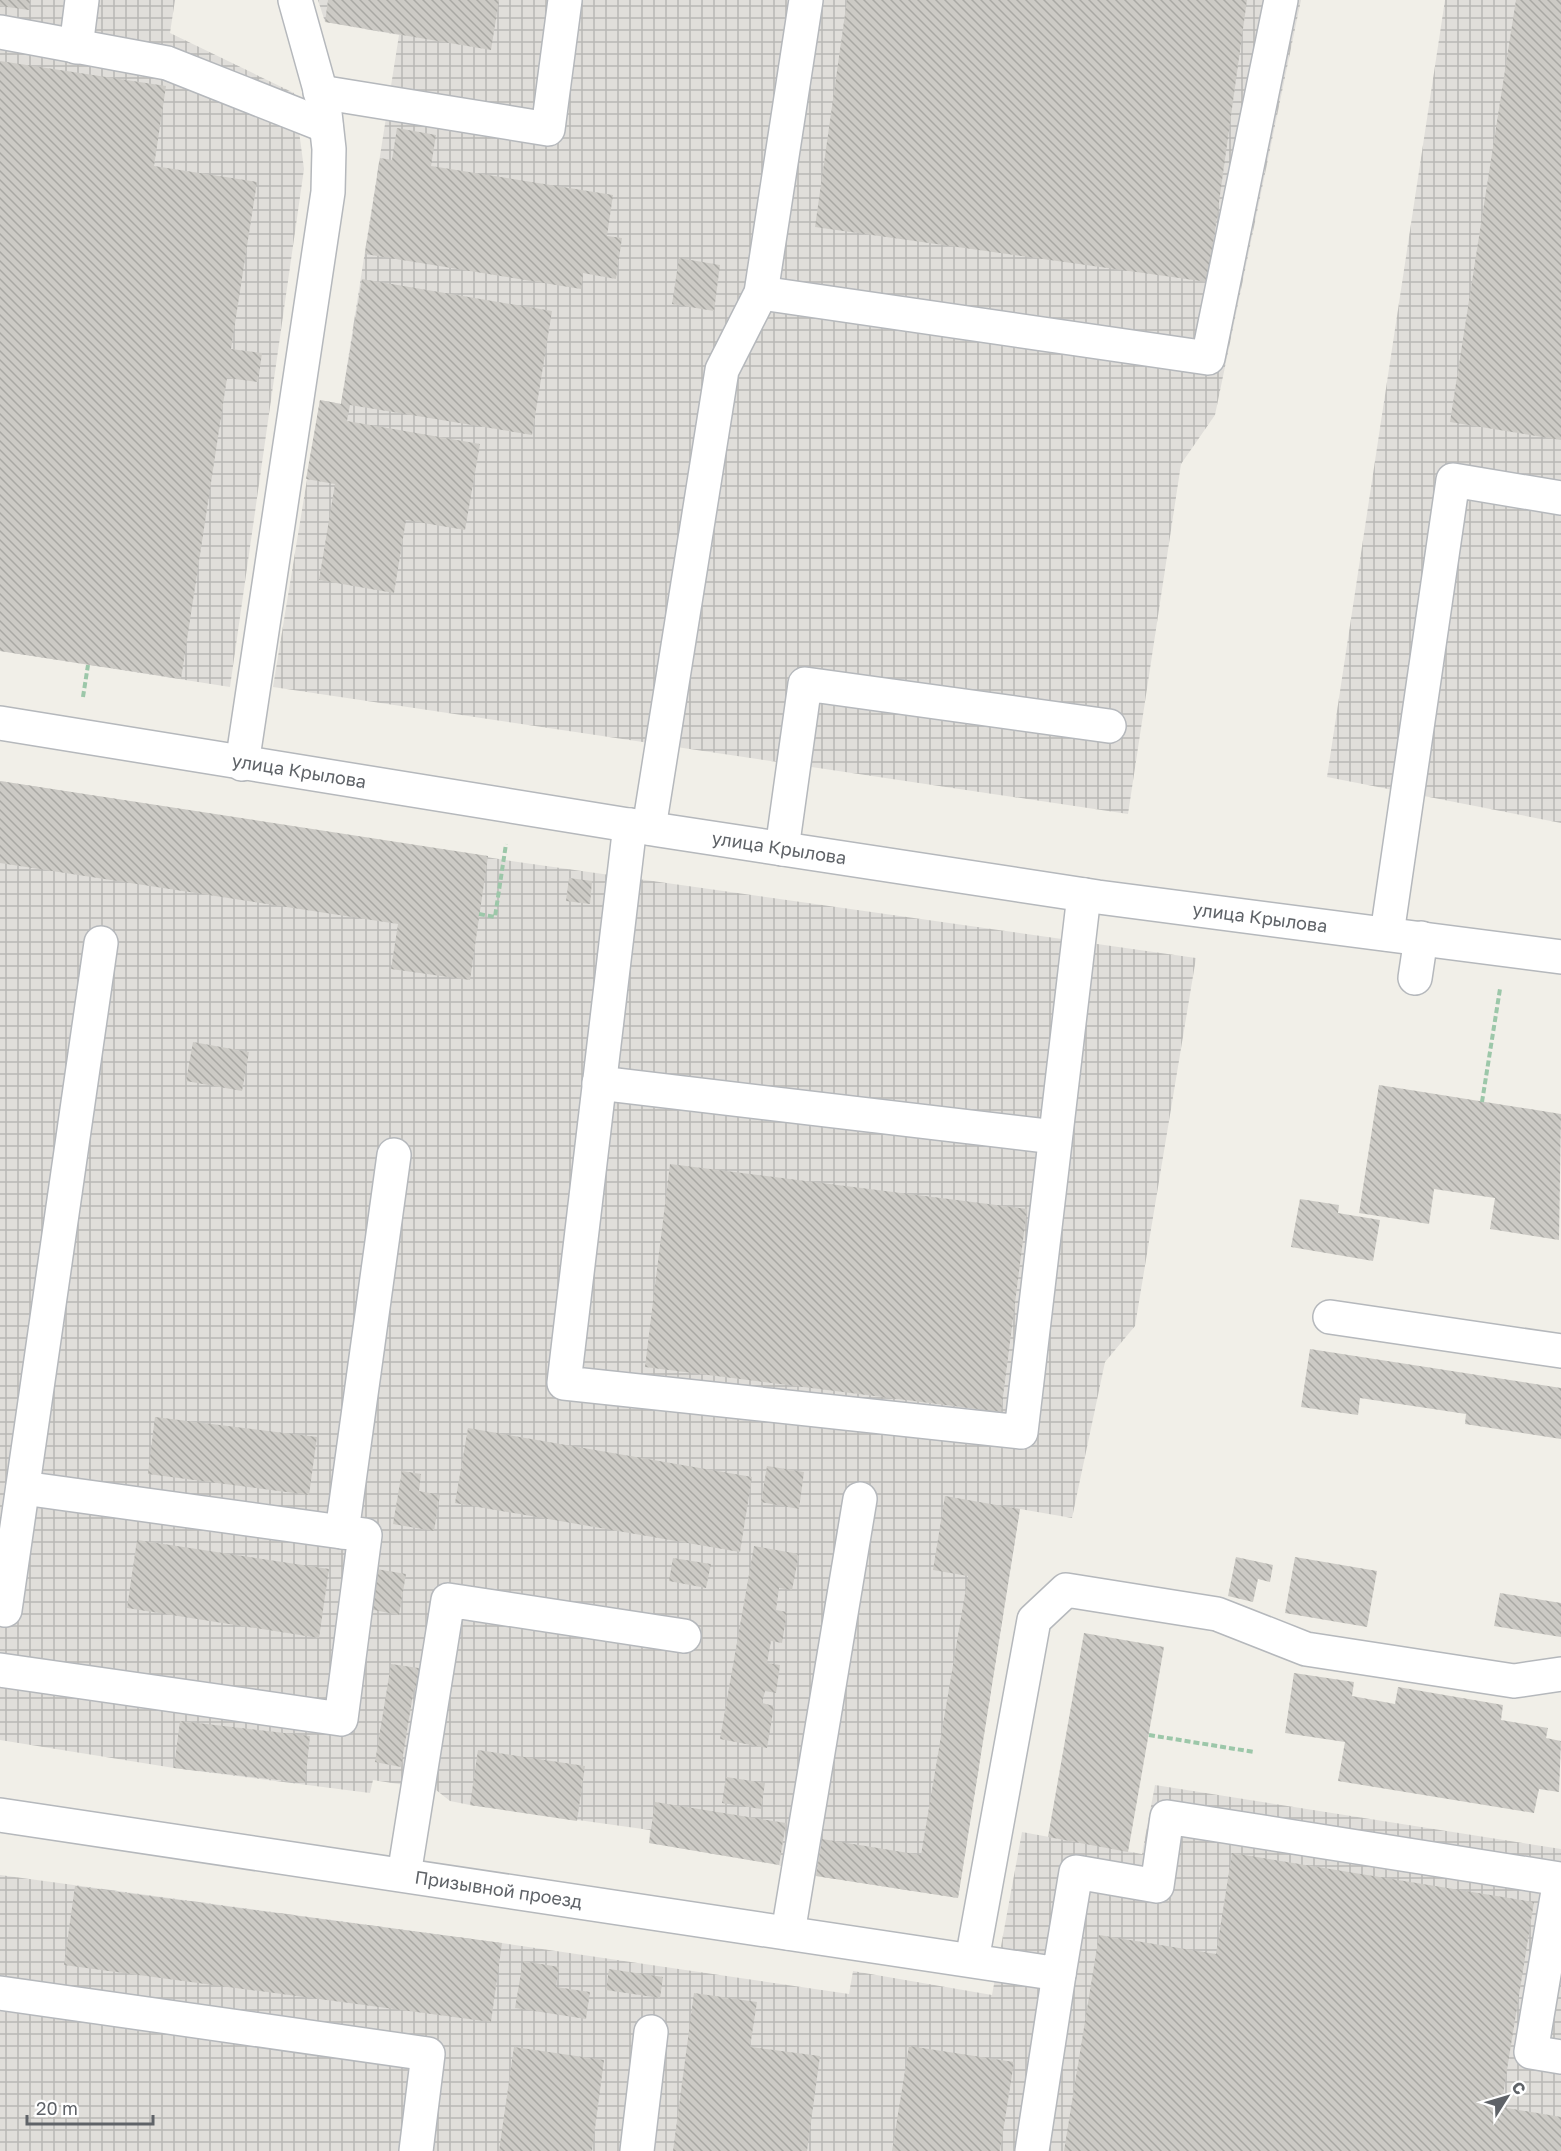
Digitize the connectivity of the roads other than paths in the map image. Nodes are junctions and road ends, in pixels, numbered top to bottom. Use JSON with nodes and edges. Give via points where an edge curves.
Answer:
{"nodes":[{"id":1,"x":82,"y":0,"type":"edge"},
{"id":2,"x":295,"y":0,"type":"edge"},
{"id":3,"x":566,"y":0,"type":"edge"},
{"id":4,"x":806,"y":0,"type":"edge"},
{"id":5,"x":1281,"y":0,"type":"edge"},
{"id":6,"x":0,"y":32,"type":"edge"},
{"id":7,"x":76,"y":47,"type":"junction"},
{"id":8,"x":320,"y":92,"type":"junction"},
{"id":9,"x":326,"y":126,"type":"junction"},
{"id":10,"x":761,"y":293,"type":"junction"},
{"id":11,"x":1561,"y":498,"type":"edge"},
{"id":12,"x":0,"y":723,"type":"edge"},
{"id":13,"x":1109,"y":726,"type":"dead end"},
{"id":14,"x":242,"y":764,"type":"junction"},
{"id":15,"x":640,"y":827,"type":"junction"},
{"id":16,"x":782,"y":849,"type":"junction"},
{"id":17,"x":1084,"y":895,"type":"junction"},
{"id":18,"x":1387,"y":934,"type":"junction"},
{"id":19,"x":1421,"y":938,"type":"junction"},
{"id":20,"x":101,"y":942,"type":"dead end"},
{"id":21,"x":1561,"y":957,"type":"edge"},
{"id":22,"x":1414,"y":978,"type":"dead end"},
{"id":23,"x":599,"y":1083,"type":"junction"},
{"id":24,"x":1055,"y":1137,"type":"junction"},
{"id":25,"x":394,"y":1155,"type":"dead end"},
{"id":26,"x":1330,"y":1317,"type":"dead end"},
{"id":27,"x":1561,"y":1351,"type":"edge"},
{"id":28,"x":23,"y":1488,"type":"junction"},
{"id":29,"x":860,"y":1499,"type":"dead end"},
{"id":30,"x":342,"y":1532,"type":"junction"},
{"id":31,"x":0,"y":1610,"type":"edge"},
{"id":32,"x":684,"y":1636,"type":"dead end"},
{"id":33,"x":0,"y":1670,"type":"edge"},
{"id":34,"x":1561,"y":1674,"type":"edge"},
{"id":35,"x":0,"y":1815,"type":"edge"},
{"id":36,"x":404,"y":1875,"type":"junction"},
{"id":37,"x":788,"y":1933,"type":"junction"},
{"id":38,"x":985,"y":1962,"type":"junction"},
{"id":39,"x":1059,"y":1974,"type":"junction"},
{"id":40,"x":0,"y":1994,"type":"edge"},
{"id":41,"x":651,"y":2032,"type":"dead end"},
{"id":42,"x":1561,"y":2056,"type":"edge"},
{"id":43,"x":416,"y":2151,"type":"edge"},
{"id":44,"x":637,"y":2151,"type":"edge"},
{"id":45,"x":1032,"y":2151,"type":"edge"}],
"edges":[{"from":1,"to":7,"type":"street"},
{"from":2,"to":8,"type":"street"},
{"from":3,"to":8,"type":"street","via":[[548,129]]},
{"from":4,"to":10,"type":"street"},
{"from":5,"to":10,"type":"street","via":[[1208,358]]},
{"from":6,"to":7,"type":"street"},
{"from":7,"to":9,"type":"street","via":[[167,63]]},
{"from":8,"to":9,"type":"street"},
{"from":9,"to":14,"type":"street","via":[[328,192]]},
{"from":10,"to":15,"type":"street","via":[[722,370]]},
{"from":11,"to":18,"type":"street","via":[[1453,480]]},
{"from":12,"to":14,"type":"street","name":"улица Крылова"},
{"from":13,"to":16,"type":"street","via":[[805,684]]},
{"from":14,"to":15,"type":"street","name":"улица Крылова"},
{"from":15,"to":16,"type":"street","name":"улица Крылова"},
{"from":15,"to":23,"type":"street"},
{"from":16,"to":17,"type":"street","name":"улица Крылова"},
{"from":17,"to":18,"type":"street","name":"улица Крылова"},
{"from":17,"to":24,"type":"street"},
{"from":18,"to":19,"type":"street","name":"улица Крылова"},
{"from":19,"to":21,"type":"street","name":"улица Крылова"},
{"from":19,"to":22,"type":"street"},
{"from":20,"to":28,"type":"street"},
{"from":23,"to":24,"type":"street"},
{"from":23,"to":24,"type":"street","via":[[564,1383],[1021,1432]]},
{"from":25,"to":30,"type":"street"},
{"from":26,"to":27,"type":"street"},
{"from":28,"to":30,"type":"street"},
{"from":28,"to":31,"type":"street","via":[[5,1610]]},
{"from":29,"to":37,"type":"street"},
{"from":30,"to":33,"type":"street","via":[[365,1535],[341,1719]]},
{"from":32,"to":36,"type":"street","via":[[448,1600]]},
{"from":34,"to":38,"type":"street","via":[[1514,1681],[1306,1649],[1217,1614],[1066,1590],[1034,1620]]},
{"from":35,"to":36,"type":"street","name":"Призывной проезд"},
{"from":36,"to":37,"type":"street","name":"Призывной проезд"},
{"from":37,"to":38,"type":"street","name":"Призывной проезд"},
{"from":38,"to":39,"type":"street","name":"Призывной проезд"},
{"from":39,"to":42,"type":"street","via":[[1076,1872],[1157,1886],[1167,1817],[1560,1879],[1531,2052]]},
{"from":39,"to":45,"type":"street"},
{"from":40,"to":43,"type":"street","via":[[428,2054]]},
{"from":41,"to":44,"type":"street"}]}
